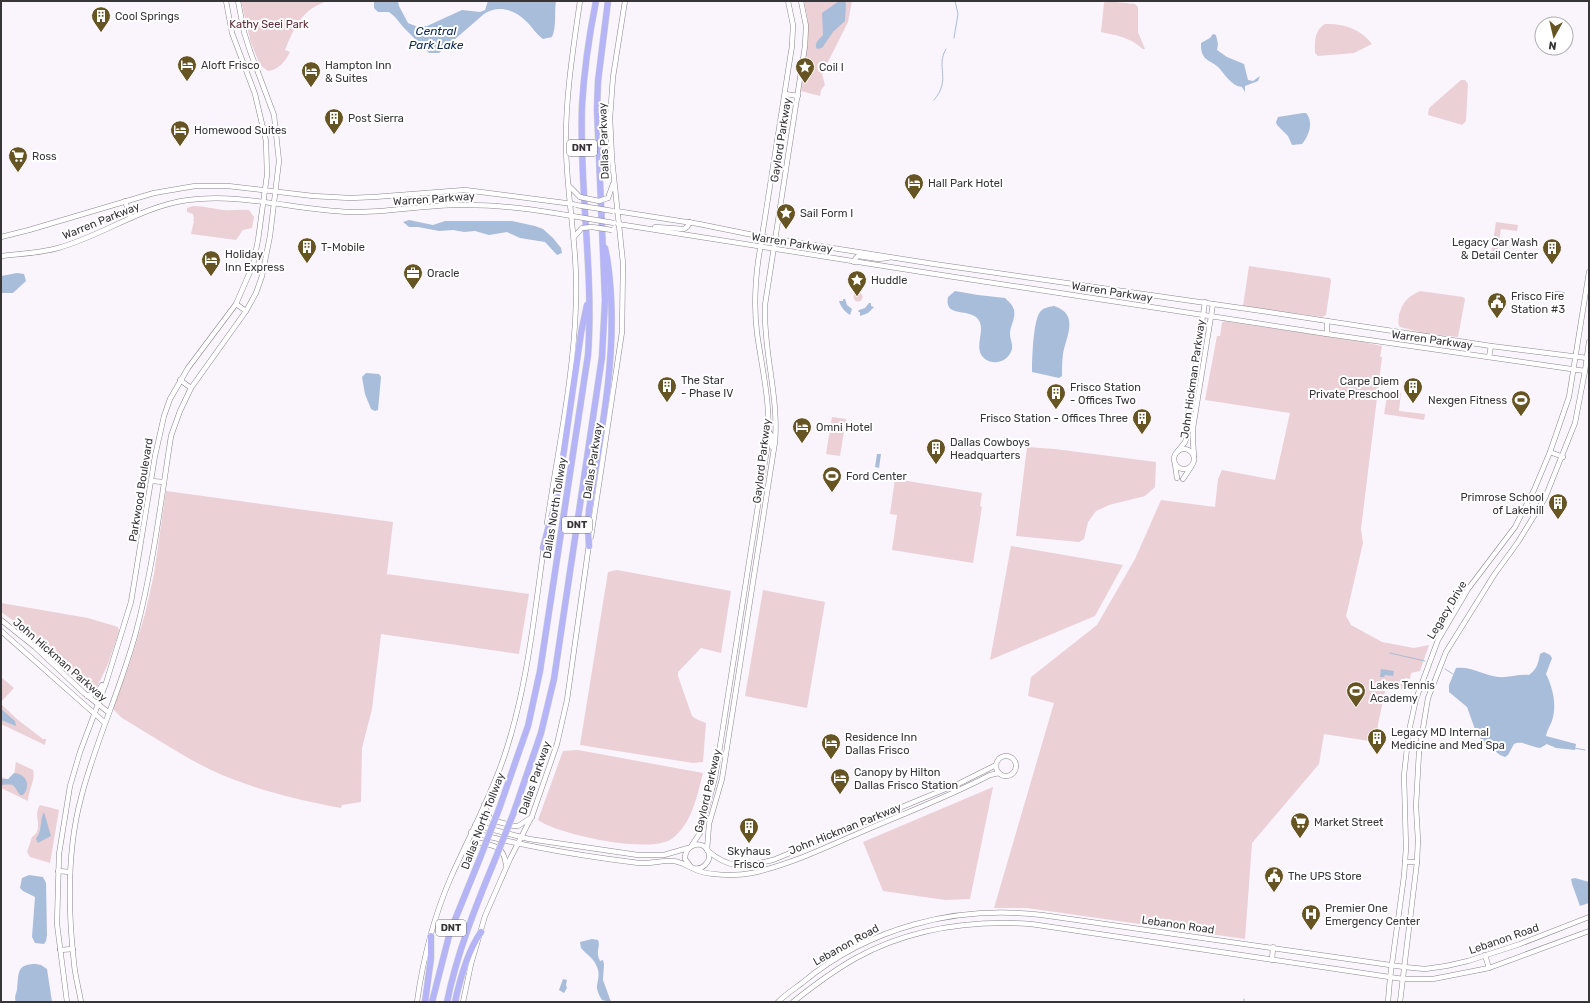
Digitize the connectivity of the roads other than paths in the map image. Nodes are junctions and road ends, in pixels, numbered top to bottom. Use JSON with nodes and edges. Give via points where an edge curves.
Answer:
{"nodes":[{"id":1,"x":226,"y":1,"type":"edge"},
{"id":2,"x":238,"y":1,"type":"edge"},
{"id":3,"x":580,"y":1,"type":"edge"},
{"id":4,"x":596,"y":1,"type":"edge"},
{"id":5,"x":608,"y":1,"type":"edge"},
{"id":6,"x":625,"y":1,"type":"edge"},
{"id":7,"x":788,"y":1,"type":"edge"},
{"id":8,"x":801,"y":1,"type":"edge"},
{"id":9,"x":785,"y":94,"type":"junction"},
{"id":10,"x":798,"y":96,"type":"junction"},
{"id":11,"x":614,"y":180,"type":"junction"},
{"id":12,"x":569,"y":186,"type":"junction"},
{"id":13,"x":265,"y":190,"type":"junction"},
{"id":14,"x":276,"y":191,"type":"junction"},
{"id":15,"x":125,"y":201,"type":"junction"},
{"id":16,"x":263,"y":202,"type":"junction"},
{"id":17,"x":274,"y":204,"type":"junction"},
{"id":18,"x":570,"y":204,"type":"junction"},
{"id":19,"x":615,"y":211,"type":"junction"},
{"id":20,"x":571,"y":216,"type":"junction"},
{"id":21,"x":131,"y":218,"type":"junction"},
{"id":22,"x":690,"y":222,"type":"junction"},
{"id":23,"x":619,"y":224,"type":"junction"},
{"id":24,"x":648,"y":228,"type":"junction"},
{"id":25,"x":602,"y":233,"type":"junction"},
{"id":26,"x":1,"y":237,"type":"edge"},
{"id":27,"x":574,"y":237,"type":"junction"},
{"id":28,"x":763,"y":237,"type":"junction"},
{"id":29,"x":621,"y":238,"type":"junction"},
{"id":30,"x":775,"y":239,"type":"junction"},
{"id":31,"x":761,"y":247,"type":"junction"},
{"id":32,"x":773,"y":248,"type":"junction"},
{"id":33,"x":1,"y":256,"type":"edge"},
{"id":34,"x":891,"y":257,"type":"junction"},
{"id":35,"x":854,"y":262,"type":"junction"},
{"id":36,"x":1589,"y":272,"type":"edge"},
{"id":37,"x":589,"y":295,"type":"junction"},
{"id":38,"x":1205,"y":302,"type":"junction"},
{"id":39,"x":236,"y":304,"type":"junction"},
{"id":40,"x":1212,"y":304,"type":"junction"},
{"id":41,"x":246,"y":311,"type":"junction"},
{"id":42,"x":1203,"y":315,"type":"junction"},
{"id":43,"x":1210,"y":316,"type":"junction"},
{"id":44,"x":1327,"y":321,"type":"junction"},
{"id":45,"x":1327,"y":334,"type":"junction"},
{"id":46,"x":766,"y":335,"type":"junction"},
{"id":47,"x":758,"y":336,"type":"junction"},
{"id":48,"x":1589,"y":342,"type":"edge"},
{"id":49,"x":1491,"y":346,"type":"junction"},
{"id":50,"x":1489,"y":357,"type":"junction"},
{"id":51,"x":1575,"y":357,"type":"junction"},
{"id":52,"x":1587,"y":358,"type":"junction"},
{"id":53,"x":1573,"y":369,"type":"junction"},
{"id":54,"x":1585,"y":371,"type":"junction"},
{"id":55,"x":180,"y":380,"type":"junction"},
{"id":56,"x":191,"y":388,"type":"junction"},
{"id":57,"x":1189,"y":408,"type":"junction"},
{"id":58,"x":1196,"y":409,"type":"junction"},
{"id":59,"x":769,"y":432,"type":"junction"},
{"id":60,"x":1178,"y":451,"type":"junction"},
{"id":61,"x":774,"y":452,"type":"junction"},
{"id":62,"x":1550,"y":452,"type":"junction"},
{"id":63,"x":1194,"y":456,"type":"junction"},
{"id":64,"x":1562,"y":457,"type":"junction"},
{"id":65,"x":1175,"y":462,"type":"junction"},
{"id":66,"x":1192,"y":466,"type":"junction"},
{"id":67,"x":1176,"y":478,"type":"dead end"},
{"id":68,"x":1183,"y":479,"type":"dead end"},
{"id":69,"x":151,"y":481,"type":"junction"},
{"id":70,"x":164,"y":482,"type":"junction"},
{"id":71,"x":761,"y":486,"type":"junction"},
{"id":72,"x":768,"y":487,"type":"junction"},
{"id":73,"x":589,"y":546,"type":"junction"},
{"id":74,"x":543,"y":548,"type":"junction"},
{"id":75,"x":1,"y":620,"type":"edge"},
{"id":76,"x":1,"y":631,"type":"edge"},
{"id":77,"x":108,"y":675,"type":"junction"},
{"id":78,"x":86,"y":696,"type":"junction"},
{"id":79,"x":98,"y":705,"type":"junction"},
{"id":80,"x":108,"y":712,"type":"junction"},
{"id":81,"x":726,"y":712,"type":"junction"},
{"id":82,"x":733,"y":713,"type":"junction"},
{"id":83,"x":94,"y":714,"type":"junction"},
{"id":84,"x":104,"y":722,"type":"junction"},
{"id":85,"x":996,"y":765,"type":"junction"},
{"id":86,"x":999,"y":773,"type":"junction"},
{"id":87,"x":712,"y":788,"type":"junction"},
{"id":88,"x":719,"y":790,"type":"junction"},
{"id":89,"x":484,"y":805,"type":"junction"},
{"id":90,"x":532,"y":816,"type":"junction"},
{"id":91,"x":475,"y":825,"type":"junction"},
{"id":92,"x":471,"y":832,"type":"junction"},
{"id":93,"x":522,"y":838,"type":"junction"},
{"id":94,"x":518,"y":844,"type":"junction"},
{"id":95,"x":691,"y":846,"type":"junction"},
{"id":96,"x":464,"y":848,"type":"junction"},
{"id":97,"x":604,"y":850,"type":"junction"},
{"id":98,"x":708,"y":850,"type":"junction"},
{"id":99,"x":602,"y":858,"type":"junction"},
{"id":100,"x":1405,"y":862,"type":"junction"},
{"id":101,"x":1417,"y":862,"type":"junction"},
{"id":102,"x":506,"y":867,"type":"junction"},
{"id":103,"x":691,"y":867,"type":"junction"},
{"id":104,"x":58,"y":871,"type":"junction"},
{"id":105,"x":70,"y":872,"type":"junction"},
{"id":106,"x":1589,"y":917,"type":"edge"},
{"id":107,"x":1589,"y":931,"type":"edge"},
{"id":108,"x":481,"y":932,"type":"junction"},
{"id":109,"x":431,"y":936,"type":"junction"},
{"id":110,"x":1273,"y":948,"type":"junction"},
{"id":111,"x":73,"y":949,"type":"junction"},
{"id":112,"x":60,"y":950,"type":"junction"},
{"id":113,"x":1485,"y":955,"type":"junction"},
{"id":114,"x":1272,"y":960,"type":"junction"},
{"id":115,"x":1391,"y":965,"type":"junction"},
{"id":116,"x":1404,"y":967,"type":"junction"},
{"id":117,"x":1489,"y":968,"type":"junction"},
{"id":118,"x":1390,"y":978,"type":"junction"},
{"id":119,"x":1403,"y":979,"type":"junction"},
{"id":120,"x":801,"y":983,"type":"junction"},
{"id":121,"x":807,"y":991,"type":"junction"},
{"id":122,"x":67,"y":1002,"type":"edge"},
{"id":123,"x":81,"y":1002,"type":"edge"},
{"id":124,"x":417,"y":1002,"type":"edge"},
{"id":125,"x":425,"y":1002,"type":"edge"},
{"id":126,"x":432,"y":1002,"type":"edge"},
{"id":127,"x":447,"y":1002,"type":"edge"},
{"id":128,"x":455,"y":1002,"type":"edge"},
{"id":129,"x":463,"y":1002,"type":"edge"},
{"id":130,"x":778,"y":1002,"type":"edge"},
{"id":131,"x":793,"y":1002,"type":"edge"},
{"id":132,"x":1388,"y":1002,"type":"edge"},
{"id":133,"x":1400,"y":1002,"type":"edge"}],
"edges":[{"from":1,"to":13,"type":"main road","name":"Parkwood Boulevard","via":[[234,39],[262,118],[268,162]]},
{"from":2,"to":14,"type":"main road","name":"Parkwood Boulevard","via":[[250,51],[274,115],[279,154]]},
{"from":3,"to":12,"type":"main road","via":[[570,70],[567,115]]},
{"from":4,"to":37,"type":"highway","name":"Dallas North Tollway","number":"DNT","via":[[587,51],[582,107]]},
{"from":5,"to":25,"type":"highway","number":"DNT","via":[[597,109]]},
{"from":6,"to":11,"type":"main road","name":"Dallas Parkway","via":[[613,76],[610,118]]},
{"from":7,"to":9,"type":"main road","name":"Gaylord Parkway","via":[[793,33]]},
{"from":8,"to":10,"type":"main road","name":"Gaylord Parkway","via":[[806,39]]},
{"from":9,"to":10,"type":"main road"},
{"from":9,"to":28,"type":"main road","name":"Gaylord Parkway"},
{"from":10,"to":30,"type":"main road","name":"Gaylord Parkway"},
{"from":11,"to":12,"type":"main road","bridge":true,"via":[[608,198],[599,201],[580,197]]},
{"from":11,"to":19,"type":"main road","name":"Dallas Parkway"},
{"from":12,"to":18,"type":"main road"},
{"from":13,"to":14,"type":"main road","name":"Warren Parkway"},
{"from":13,"to":15,"type":"main road","name":"Warren Parkway","via":[[195,186],[154,192]]},
{"from":13,"to":16,"type":"main road","name":"Parkwood Boulevard"},
{"from":14,"to":17,"type":"main road","name":"Parkwood Boulevard"},
{"from":14,"to":18,"type":"main road","name":"Warren Parkway","via":[[350,198],[465,190]]},
{"from":15,"to":21,"type":"main road"},
{"from":15,"to":26,"type":"main road","name":"Warren Parkway"},
{"from":16,"to":17,"type":"main road","name":"Warren Parkway"},
{"from":16,"to":21,"type":"main road","name":"Warren Parkway","via":[[222,198],[188,200]]},
{"from":16,"to":39,"type":"main road","name":"Parkwood Boulevard","via":[[253,265]]},
{"from":17,"to":20,"type":"main road","name":"Warren Parkway","via":[[340,212],[483,205],[524,208]]},
{"from":17,"to":41,"type":"main road","name":"Parkwood Boulevard","via":[[262,276]]},
{"from":18,"to":19,"type":"main road","name":"Warren Parkway","bridge":true},
{"from":18,"to":20,"type":"main road"},
{"from":19,"to":22,"type":"main road","name":"Warren Parkway"},
{"from":19,"to":23,"type":"main road","name":"Dallas Parkway"},
{"from":20,"to":23,"type":"main road","name":"Warren Parkway","bridge":true},
{"from":20,"to":27,"type":"main road"},
{"from":21,"to":33,"type":"main road","name":"Warren Parkway","via":[[58,248]]},
{"from":22,"to":24,"type":"main road","via":[[684,229],[660,226]]},
{"from":22,"to":28,"type":"main road","name":"Warren Parkway"},
{"from":23,"to":24,"type":"main road","name":"Warren Parkway"},
{"from":23,"to":29,"type":"main road","name":"Dallas Parkway"},
{"from":24,"to":31,"type":"main road","name":"Warren Parkway"},
{"from":25,"to":73,"type":"highway","via":[[610,281],[611,353],[589,510]]},
{"from":25,"to":127,"type":"highway","number":"DNT","bridge":true,"via":[[605,300],[602,357],[554,679],[532,760],[466,932]]},
{"from":27,"to":29,"type":"main road","bridge":true,"via":[[582,228],[592,227],[612,230]]},
{"from":27,"to":74,"type":"main road","via":[[574,340]]},
{"from":28,"to":30,"type":"main road","name":"Warren Parkway"},
{"from":28,"to":31,"type":"main road","name":"Gaylord Parkway"},
{"from":29,"to":73,"type":"main road","name":"Dallas Parkway","via":[[624,281],[622,332]]},
{"from":30,"to":32,"type":"main road","name":"Gaylord Parkway"},
{"from":30,"to":34,"type":"main road","name":"Warren Parkway"},
{"from":31,"to":32,"type":"main road","name":"Warren Parkway"},
{"from":31,"to":47,"type":"main road","name":"Gaylord Parkway","via":[[756,291]]},
{"from":32,"to":35,"type":"main road","name":"Warren Parkway"},
{"from":32,"to":46,"type":"main road","name":"Gaylord Parkway","via":[[766,296]]},
{"from":34,"to":35,"type":"main road","via":[[878,260],[858,256]]},
{"from":34,"to":38,"type":"main road","name":"Warren Parkway"},
{"from":35,"to":42,"type":"main road","name":"Warren Parkway"},
{"from":36,"to":51,"type":"main road","name":"Legacy Drive"},
{"from":37,"to":74,"type":"highway","via":[[558,491]]},
{"from":37,"to":126,"type":"highway","name":"Dallas North Tollway","number":"DNT","bridge":true,"via":[[588,355],[540,671],[528,726],[450,932]]},
{"from":38,"to":40,"type":"main road","name":"Warren Parkway"},
{"from":38,"to":42,"type":"main road","name":"John Hickman Parkway"},
{"from":39,"to":41,"type":"main road"},
{"from":39,"to":55,"type":"main road","name":"Parkwood Boulevard"},
{"from":40,"to":43,"type":"main road","name":"John Hickman Parkway"},
{"from":40,"to":44,"type":"main road","name":"Warren Parkway"},
{"from":41,"to":56,"type":"main road","name":"Parkwood Boulevard"},
{"from":42,"to":43,"type":"main road","name":"Warren Parkway"},
{"from":42,"to":57,"type":"main road","name":"John Hickman Parkway"},
{"from":43,"to":45,"type":"main road","name":"Warren Parkway"},
{"from":43,"to":58,"type":"main road","name":"John Hickman Parkway"},
{"from":44,"to":45,"type":"main road"},
{"from":44,"to":49,"type":"main road","name":"Warren Parkway"},
{"from":45,"to":50,"type":"main road","name":"Warren Parkway"},
{"from":46,"to":47,"type":"main road"},
{"from":46,"to":61,"type":"main road","name":"Gaylord Parkway","via":[[776,406]]},
{"from":47,"to":59,"type":"main road","name":"Gaylord Parkway","via":[[768,400]]},
{"from":48,"to":52,"type":"main road","name":"Legacy Drive"},
{"from":49,"to":50,"type":"main road"},
{"from":49,"to":51,"type":"main road","name":"Warren Parkway"},
{"from":50,"to":53,"type":"main road","name":"Warren Parkway"},
{"from":51,"to":52,"type":"main road","name":"Warren Parkway"},
{"from":51,"to":53,"type":"main road","name":"Legacy Drive"},
{"from":52,"to":54,"type":"main road","name":"Legacy Drive"},
{"from":53,"to":54,"type":"main road","name":"Warren Parkway"},
{"from":53,"to":62,"type":"main road","name":"Legacy Drive","via":[[1569,397]]},
{"from":54,"to":64,"type":"main road","name":"Legacy Drive","via":[[1575,422]]},
{"from":55,"to":56,"type":"main road"},
{"from":55,"to":69,"type":"main road","name":"Parkwood Boulevard","via":[[164,416]]},
{"from":56,"to":70,"type":"main road","name":"Parkwood Boulevard","via":[[171,436]]},
{"from":57,"to":58,"type":"main road"},
{"from":57,"to":60,"type":"main road","name":"John Hickman Parkway","via":[[1187,436]]},
{"from":58,"to":63,"type":"main road","name":"John Hickman Parkway","via":[[1192,435]]},
{"from":59,"to":61,"type":"main road"},
{"from":59,"to":71,"type":"main road","name":"Gaylord Parkway"},
{"from":60,"to":63,"type":"main road","via":[[1187,449]]},
{"from":60,"to":65,"type":"main road","via":[[1174,456]]},
{"from":61,"to":72,"type":"main road","name":"Gaylord Parkway"},
{"from":62,"to":64,"type":"main road"},
{"from":62,"to":100,"type":"main road","name":"Legacy Drive","via":[[1523,514],[1458,604],[1438,640],[1427,667],[1409,731],[1404,775]]},
{"from":63,"to":66,"type":"main road"},
{"from":64,"to":101,"type":"main road","name":"Legacy Drive","via":[[1545,498],[1446,652],[1428,698],[1419,752],[1416,806]]},
{"from":65,"to":66,"type":"main road","via":[[1182,469]]},
{"from":65,"to":67,"type":"main road"},
{"from":66,"to":68,"type":"main road"},
{"from":69,"to":70,"type":"main road"},
{"from":69,"to":77,"type":"main road","name":"Parkwood Boulevard","via":[[131,602]]},
{"from":70,"to":80,"type":"main road","name":"Parkwood Boulevard","via":[[144,599],[126,665]]},
{"from":71,"to":72,"type":"main road"},
{"from":71,"to":81,"type":"main road","name":"Gaylord Parkway"},
{"from":72,"to":82,"type":"main road","name":"Gaylord Parkway"},
{"from":73,"to":90,"type":"main road","name":"Dallas Parkway","via":[[567,700],[555,750]]},
{"from":74,"to":89,"type":"main road","via":[[521,698],[504,758]]},
{"from":75,"to":78,"type":"main road","name":"John Hickman Parkway"},
{"from":76,"to":83,"type":"main road","name":"John Hickman Parkway"},
{"from":77,"to":78,"type":"main road","via":[[97,693]]},
{"from":77,"to":79,"type":"main road","name":"Parkwood Boulevard"},
{"from":78,"to":79,"type":"main road","name":"John Hickman Parkway"},
{"from":79,"to":80,"type":"main road","name":"John Hickman Parkway"},
{"from":79,"to":83,"type":"main road","name":"Parkwood Boulevard"},
{"from":80,"to":84,"type":"main road","name":"Parkwood Boulevard"},
{"from":81,"to":82,"type":"main road"},
{"from":81,"to":87,"type":"main road","name":"Gaylord Parkway"},
{"from":82,"to":88,"type":"main road","name":"Gaylord Parkway"},
{"from":83,"to":84,"type":"main road","name":"John Hickman Parkway"},
{"from":83,"to":104,"type":"main road","name":"Parkwood Boulevard","via":[[70,786]]},
{"from":84,"to":105,"type":"main road","name":"Parkwood Boulevard","via":[[80,800]]},
{"from":85,"to":86,"type":"main road"},
{"from":85,"to":86,"type":"main road","via":[[999,759],[1005,756],[1016,762],[1013,774],[1007,776]]},
{"from":85,"to":98,"type":"main road","name":"John Hickman Parkway","via":[[960,783],[773,860],[741,866],[726,863]]},
{"from":86,"to":103,"type":"main road","name":"John Hickman Parkway","via":[[777,866],[736,875],[704,872]]},
{"from":87,"to":88,"type":"main road"},
{"from":87,"to":95,"type":"main road","name":"Gaylord Parkway","via":[[699,836]]},
{"from":88,"to":98,"type":"main road","name":"Gaylord Parkway","via":[[709,824]]},
{"from":89,"to":90,"type":"main road","via":[[490,818],[514,826]]},
{"from":89,"to":91,"type":"main road"},
{"from":90,"to":93,"type":"main road","name":"Dallas Parkway"},
{"from":91,"to":92,"type":"main road"},
{"from":91,"to":93,"type":"main road"},
{"from":92,"to":94,"type":"main road","name":"John Hickman Parkway"},
{"from":92,"to":96,"type":"main road"},
{"from":93,"to":94,"type":"main road","name":"Dallas Parkway"},
{"from":93,"to":97,"type":"main road"},
{"from":94,"to":99,"type":"main road","name":"John Hickman Parkway"},
{"from":94,"to":102,"type":"main road","name":"Dallas Parkway"},
{"from":95,"to":97,"type":"main road","via":[[671,854],[653,856]]},
{"from":95,"to":98,"type":"main road","via":[[700,844]]},
{"from":95,"to":103,"type":"main road","via":[[685,857]]},
{"from":96,"to":102,"type":"main road","via":[[475,842],[501,850]]},
{"from":96,"to":109,"type":"main road","via":[[441,903]]},
{"from":97,"to":99,"type":"main road"},
{"from":98,"to":103,"type":"main road","via":[[709,858],[706,864],[699,868]]},
{"from":99,"to":103,"type":"main road","name":"John Hickman Parkway","via":[[645,863],[674,861]]},
{"from":100,"to":101,"type":"main road"},
{"from":100,"to":115,"type":"main road","name":"Legacy Drive"},
{"from":101,"to":116,"type":"main road","name":"Legacy Drive"},
{"from":102,"to":108,"type":"main road","name":"Dallas Parkway","via":[[490,902]]},
{"from":104,"to":105,"type":"main road"},
{"from":104,"to":112,"type":"main road","name":"Parkwood Boulevard","via":[[57,924]]},
{"from":105,"to":111,"type":"main road","name":"Parkwood Boulevard"},
{"from":106,"to":113,"type":"main road","name":"Lebanon Road"},
{"from":107,"to":117,"type":"main road","name":"Lebanon Road"},
{"from":108,"to":128,"type":"highway","via":[[466,963]]},
{"from":108,"to":129,"type":"main road","name":"Dallas Parkway"},
{"from":109,"to":124,"type":"main road"},
{"from":109,"to":125,"type":"highway"},
{"from":110,"to":114,"type":"main road"},
{"from":110,"to":115,"type":"main road","name":"Lebanon Road"},
{"from":110,"to":120,"type":"main road","name":"Lebanon Road","via":[[1018,912],[967,914],[921,922],[877,937],[825,965]]},
{"from":111,"to":112,"type":"main road"},
{"from":111,"to":123,"type":"main road","name":"Parkwood Boulevard"},
{"from":112,"to":122,"type":"main road","name":"Parkwood Boulevard"},
{"from":113,"to":116,"type":"main road","name":"Lebanon Road","via":[[1446,966]]},
{"from":113,"to":117,"type":"main road"},
{"from":114,"to":118,"type":"main road","name":"Lebanon Road"},
{"from":114,"to":121,"type":"main road","name":"Lebanon Road","via":[[1054,927],[984,923],[935,930],[887,945],[856,958]]},
{"from":115,"to":116,"type":"main road","name":"Lebanon Road"},
{"from":115,"to":118,"type":"main road","name":"Legacy Drive"},
{"from":116,"to":119,"type":"main road","name":"Legacy Drive"},
{"from":117,"to":119,"type":"main road","name":"Lebanon Road","via":[[1433,979]]},
{"from":118,"to":119,"type":"main road","name":"Lebanon Road"},
{"from":118,"to":132,"type":"main road","name":"Legacy Drive"},
{"from":119,"to":133,"type":"main road","name":"Legacy Drive"},
{"from":120,"to":121,"type":"main road"},
{"from":120,"to":130,"type":"main road","name":"Lebanon Road"},
{"from":121,"to":131,"type":"main road","name":"Lebanon Road"}]}
